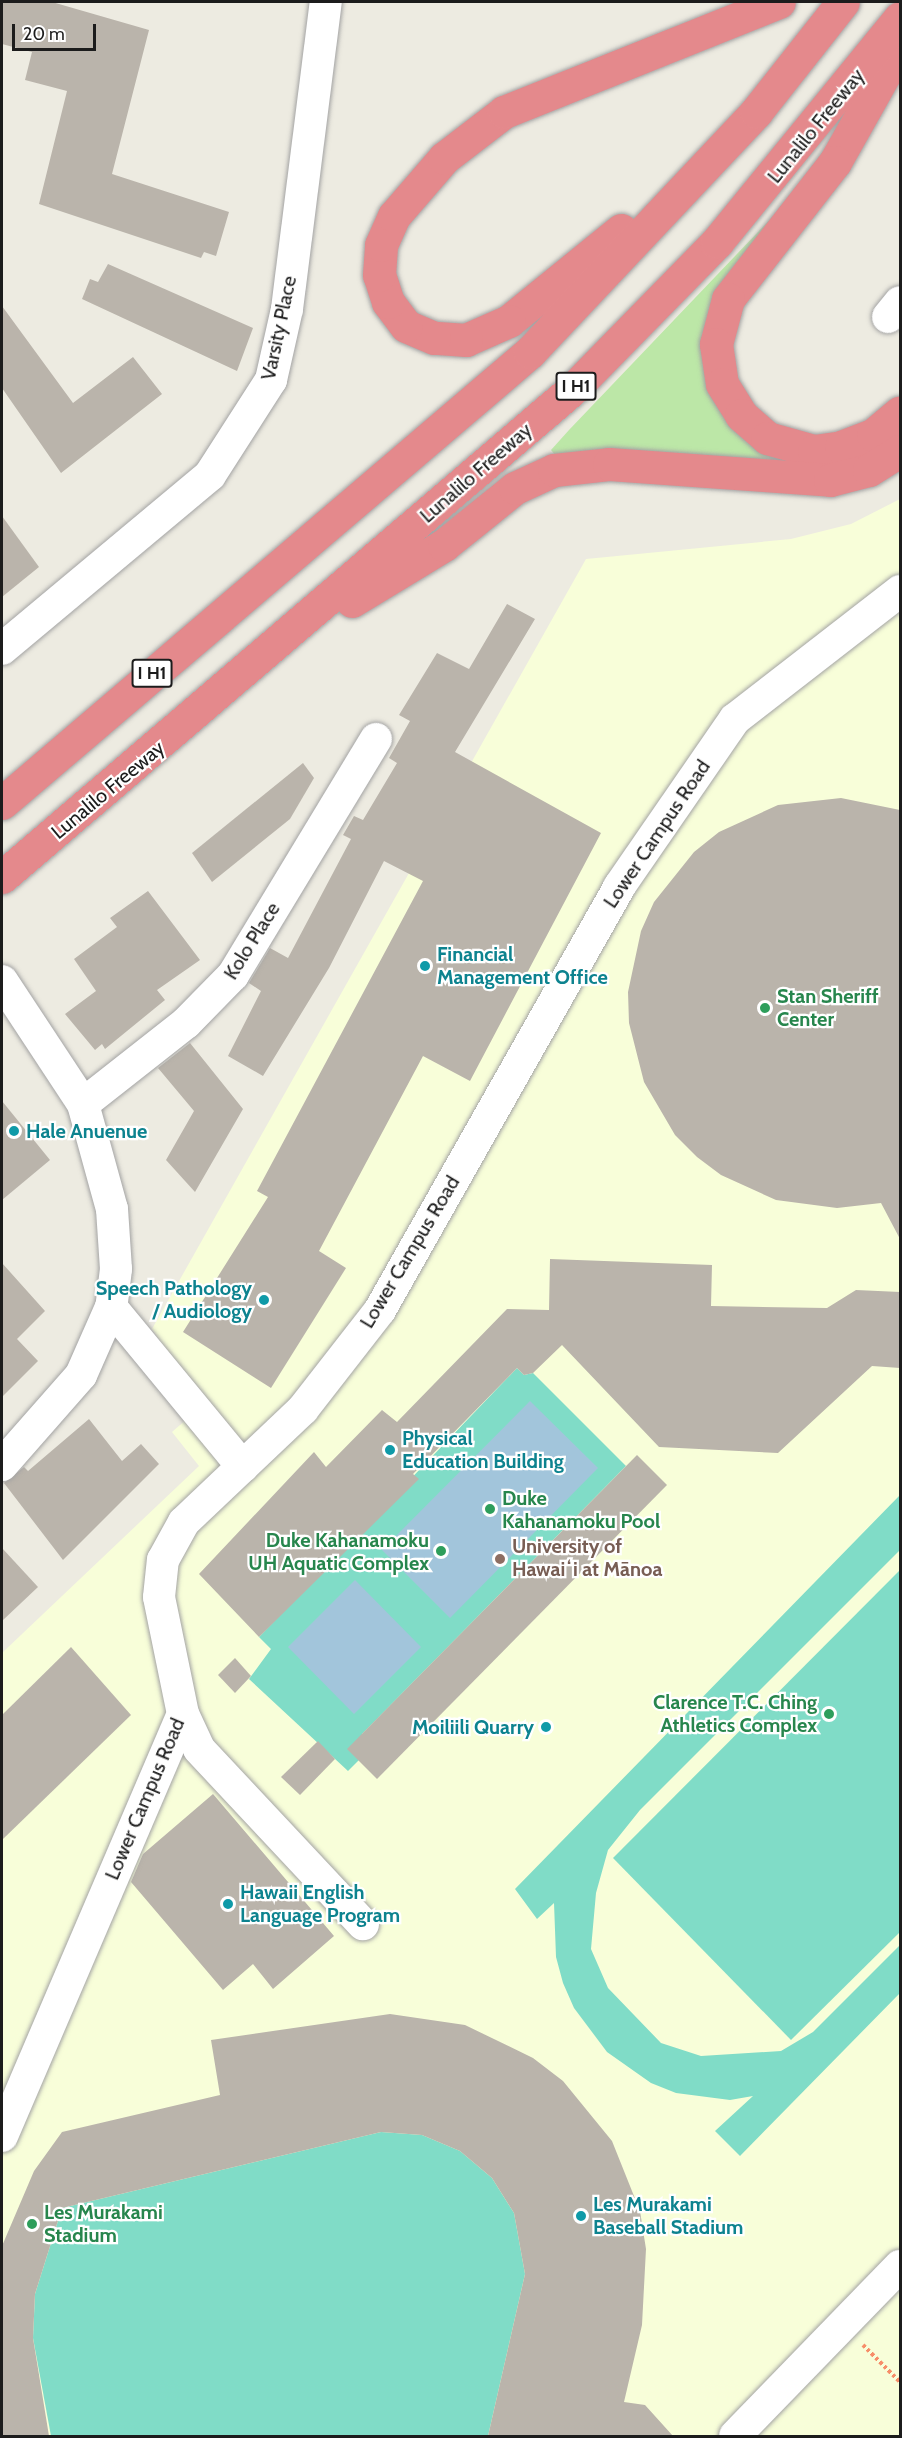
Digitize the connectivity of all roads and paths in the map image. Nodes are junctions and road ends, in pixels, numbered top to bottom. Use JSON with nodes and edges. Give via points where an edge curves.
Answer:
{"nodes":[{"id":1,"x":326,"y":2,"type":"edge"},
{"id":2,"x":779,"y":2,"type":"edge"},
{"id":3,"x":843,"y":2,"type":"edge"},
{"id":4,"x":900,"y":18,"type":"edge"},
{"id":5,"x":900,"y":45,"type":"edge"},
{"id":6,"x":756,"y":112,"type":"junction"},
{"id":7,"x":900,"y":412,"type":"edge"},
{"id":8,"x":900,"y":450,"type":"edge"},
{"id":9,"x":900,"y":591,"type":"edge"},
{"id":10,"x":2,"y":649,"type":"edge"},
{"id":11,"x":272,"y":651,"type":"junction"},
{"id":12,"x":376,"y":739,"type":"dead end"},
{"id":13,"x":2,"y":803,"type":"edge"},
{"id":14,"x":2,"y":877,"type":"edge"},
{"id":15,"x":2,"y":981,"type":"edge"},
{"id":16,"x":83,"y":1104,"type":"junction"},
{"id":17,"x":111,"y":1307,"type":"junction"},
{"id":18,"x":8,"y":1447,"type":"edge"},
{"id":19,"x":243,"y":1467,"type":"junction"},
{"id":20,"x":183,"y":1714,"type":"junction"},
{"id":21,"x":363,"y":1924,"type":"dead end"},
{"id":22,"x":2,"y":2136,"type":"edge"},
{"id":23,"x":900,"y":2266,"type":"edge"},
{"id":24,"x":843,"y":2326,"type":"junction"},
{"id":25,"x":900,"y":2382,"type":"edge"},
{"id":26,"x":735,"y":2436,"type":"edge"}],
"edges":[{"from":1,"to":10,"type":"street","name":"Varsity Place","via":[[287,309],[271,380],[210,475]]},
{"from":2,"to":6,"type":"highway","via":[[531,99],[472,135],[425,179],[386,232],[379,275],[388,302],[406,326],[434,338],[466,340],[495,331],[612,238]]},
{"from":3,"to":6,"type":"highway","number":"I H1"},
{"from":4,"to":11,"type":"highway","name":"Lunalilo Freeway","number":"I H1","via":[[848,88],[717,243],[616,347]]},
{"from":5,"to":7,"type":"highway","via":[[835,162],[728,299],[716,344],[722,384],[760,432],[814,451],[873,435]]},
{"from":6,"to":13,"type":"highway","number":"I H1","via":[[530,352]]},
{"from":8,"to":11,"type":"highway","via":[[869,471],[830,480],[609,465],[554,470],[515,488],[444,545]]},
{"from":9,"to":19,"type":"street","name":"Lower Campus Road","via":[[735,719],[619,887],[380,1310],[303,1408]]},
{"from":11,"to":14,"type":"highway","name":"Lunalilo Freeway","number":"I H1"},
{"from":12,"to":16,"type":"street","name":"Kolo Place","via":[[226,983],[186,1023]]},
{"from":15,"to":16,"type":"street"},
{"from":16,"to":17,"type":"street","via":[[112,1209],[116,1269]]},
{"from":17,"to":18,"type":"street","via":[[81,1375]]},
{"from":17,"to":19,"type":"street"},
{"from":19,"to":20,"type":"street","name":"Lower Campus Road","via":[[184,1522],[163,1560],[159,1597]]},
{"from":20,"to":21,"type":"street","via":[[199,1749]]},
{"from":20,"to":22,"type":"street","name":"Lower Campus Road"},
{"from":23,"to":24,"type":"street"},
{"from":24,"to":25,"type":"path"},
{"from":24,"to":26,"type":"street"}]}
